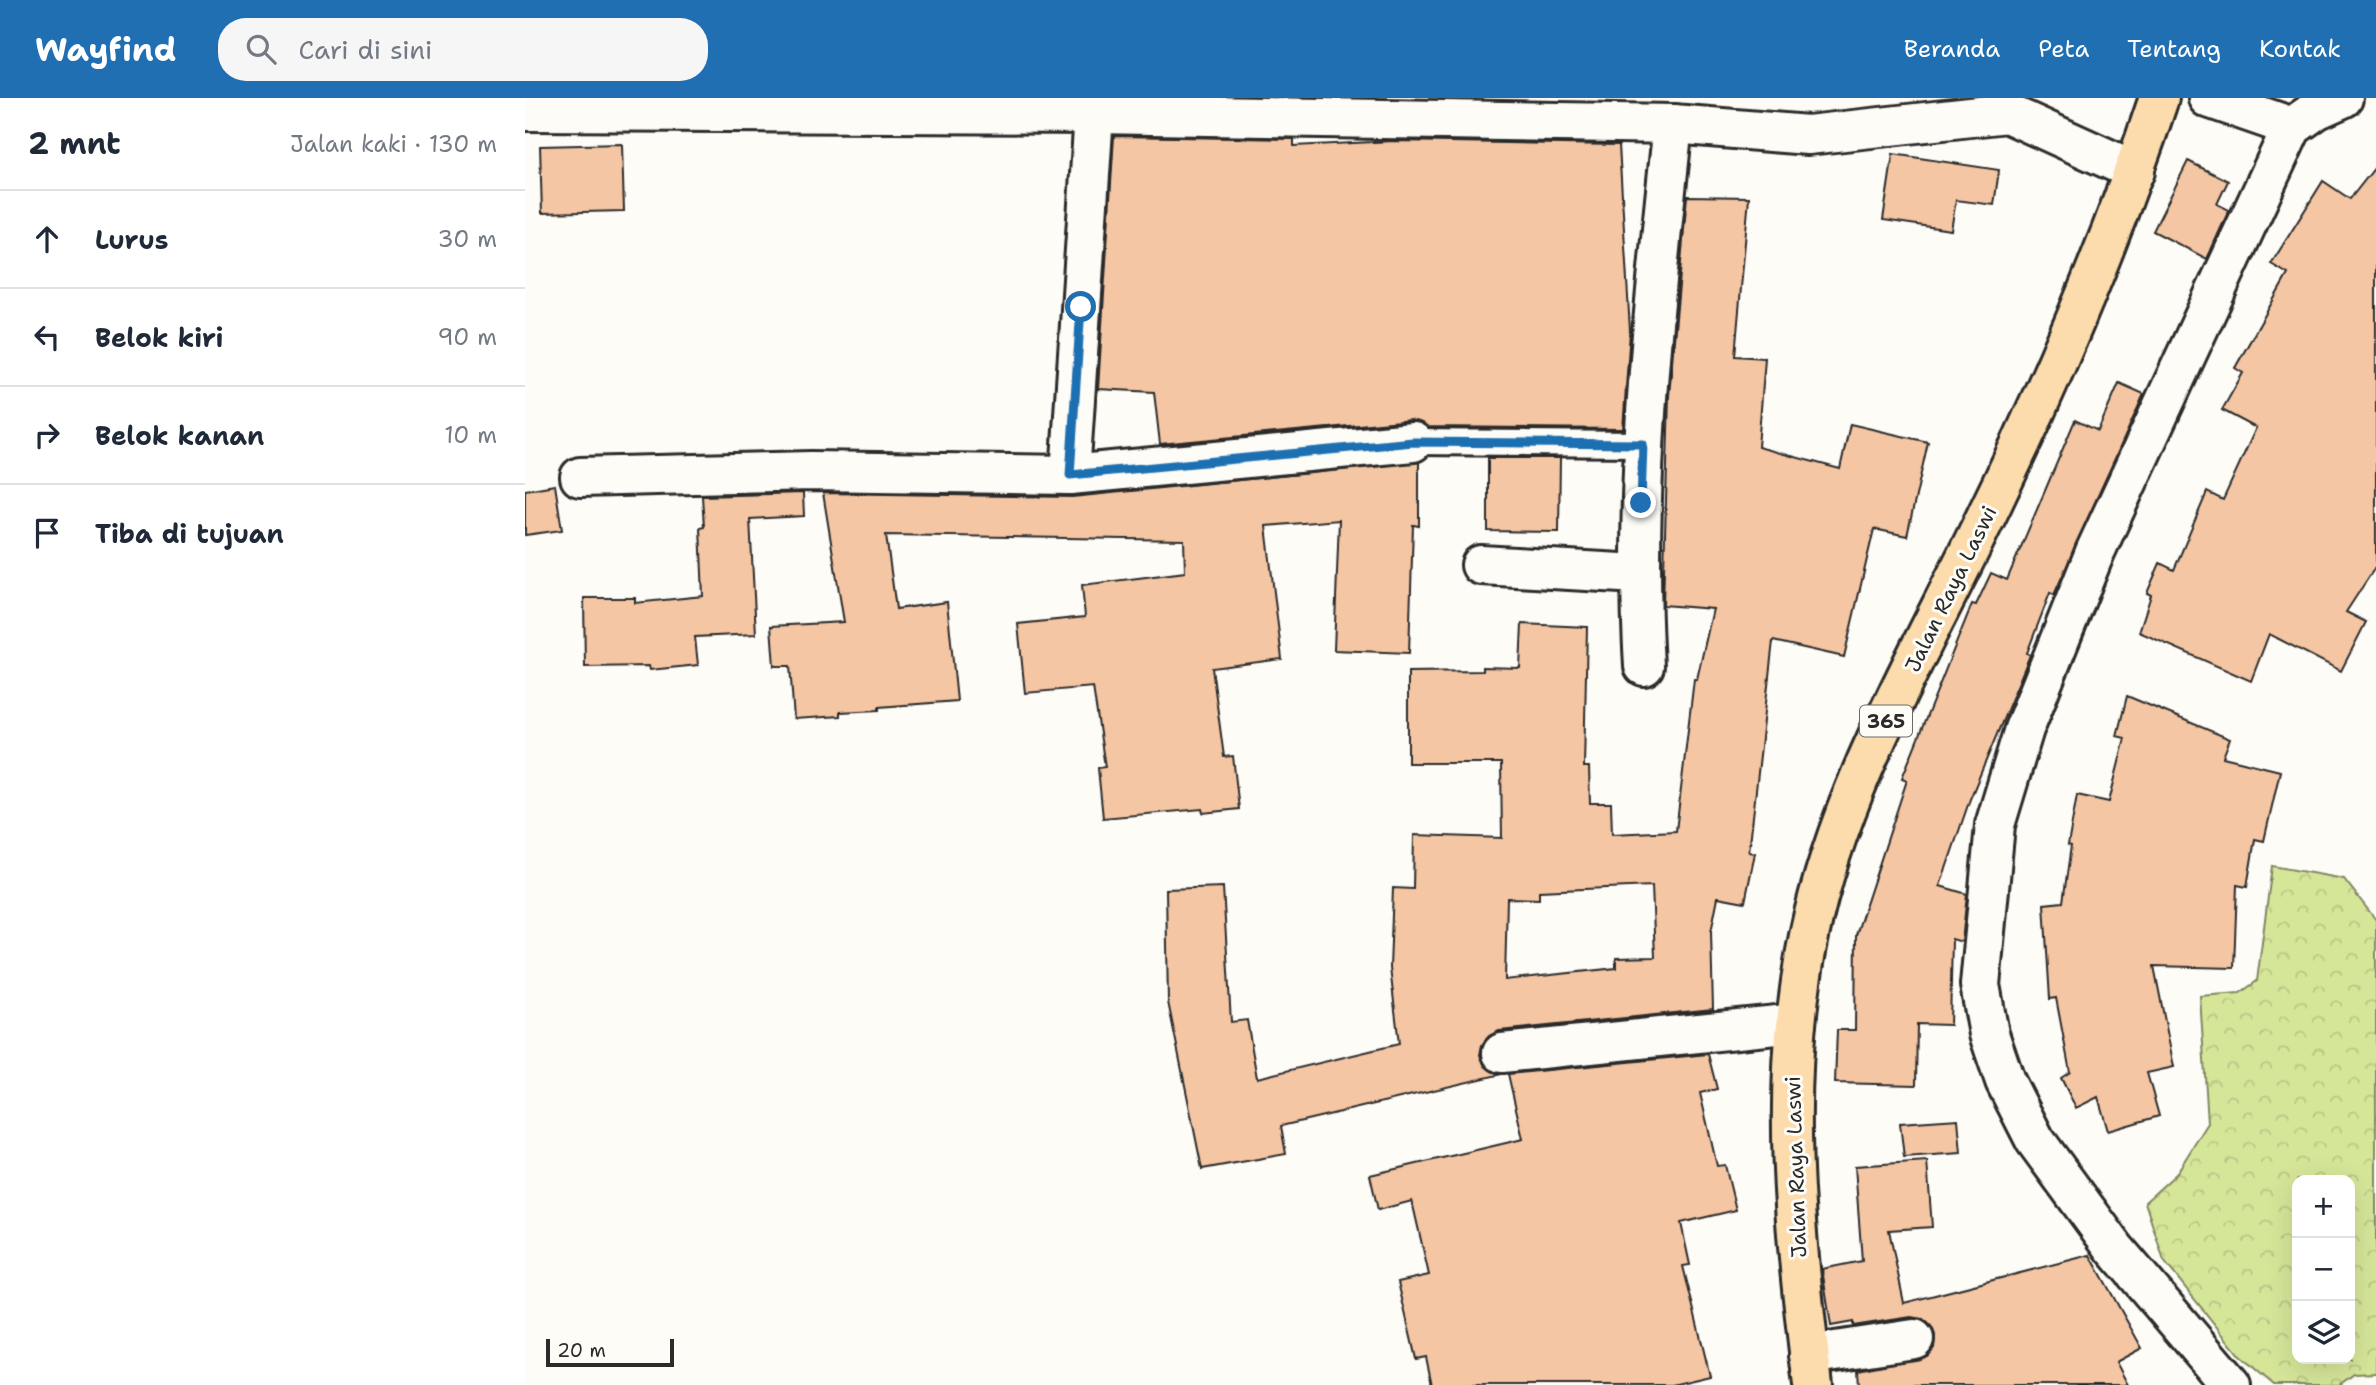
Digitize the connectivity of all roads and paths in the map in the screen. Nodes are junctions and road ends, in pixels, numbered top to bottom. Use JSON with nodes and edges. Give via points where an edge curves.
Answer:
{"nodes":[{"id":1,"x":2159,"y":98,"type":"edge"},
{"id":2,"x":2208,"y":98,"type":"edge"},
{"id":3,"x":2343,"y":98,"type":"edge"},
{"id":4,"x":980,"y":107,"type":"edge"},
{"id":5,"x":1485,"y":110,"type":"edge"},
{"id":6,"x":525,"y":111,"type":"edge"},
{"id":7,"x":1094,"y":114,"type":"junction"},
{"id":8,"x":1672,"y":124,"type":"junction"},
{"id":9,"x":2292,"y":127,"type":"junction"},
{"id":10,"x":2135,"y":171,"type":"junction"},
{"id":11,"x":1413,"y":442,"type":"joint"},
{"id":12,"x":1643,"y":444,"type":"junction"},
{"id":13,"x":1070,"y":475,"type":"junction"},
{"id":14,"x":580,"y":477,"type":"dead end"},
{"id":15,"x":1481,"y":565,"type":"dead end"},
{"id":16,"x":1639,"y":574,"type":"junction"},
{"id":17,"x":1644,"y":666,"type":"dead end"},
{"id":18,"x":1796,"y":1023,"type":"junction"},
{"id":19,"x":1502,"y":1053,"type":"dead end"},
{"id":20,"x":1914,"y":1339,"type":"dead end"},
{"id":21,"x":1811,"y":1370,"type":"edge"},
{"id":22,"x":2231,"y":1385,"type":"edge"}],
"edges":[{"from":1,"to":10,"type":"main road","name":"Jalan Raya Laswi","number":"365"},
{"from":2,"to":9,"type":"street"},
{"from":3,"to":9,"type":"street"},
{"from":4,"to":6,"type":"street"},
{"from":4,"to":7,"type":"street"},
{"from":5,"to":7,"type":"street"},
{"from":5,"to":8,"type":"street"},
{"from":7,"to":13,"type":"street"},
{"from":8,"to":10,"type":"street","via":[[1808,135],[2007,113]]},
{"from":8,"to":12,"type":"street"},
{"from":9,"to":22,"type":"street","via":[[2095,552],[2024,729],[1995,825],[1980,985],[1989,1034],[2005,1081],[2035,1140],[2115,1249]]},
{"from":10,"to":18,"type":"main road","name":"Jalan Raya Laswi","number":"365","via":[[2028,431],[1868,759],[1832,848],[1809,936]]},
{"from":11,"to":12,"type":"lane"},
{"from":11,"to":13,"type":"street"},
{"from":12,"to":16,"type":"street"},
{"from":13,"to":14,"type":"street","via":[[811,471]]},
{"from":15,"to":16,"type":"street"},
{"from":16,"to":17,"type":"street"},
{"from":18,"to":19,"type":"street"},
{"from":18,"to":21,"type":"main road","name":"Jalan Raya Laswi","number":"365","via":[[1790,1089],[1793,1160]]},
{"from":20,"to":21,"type":"street"}]}
